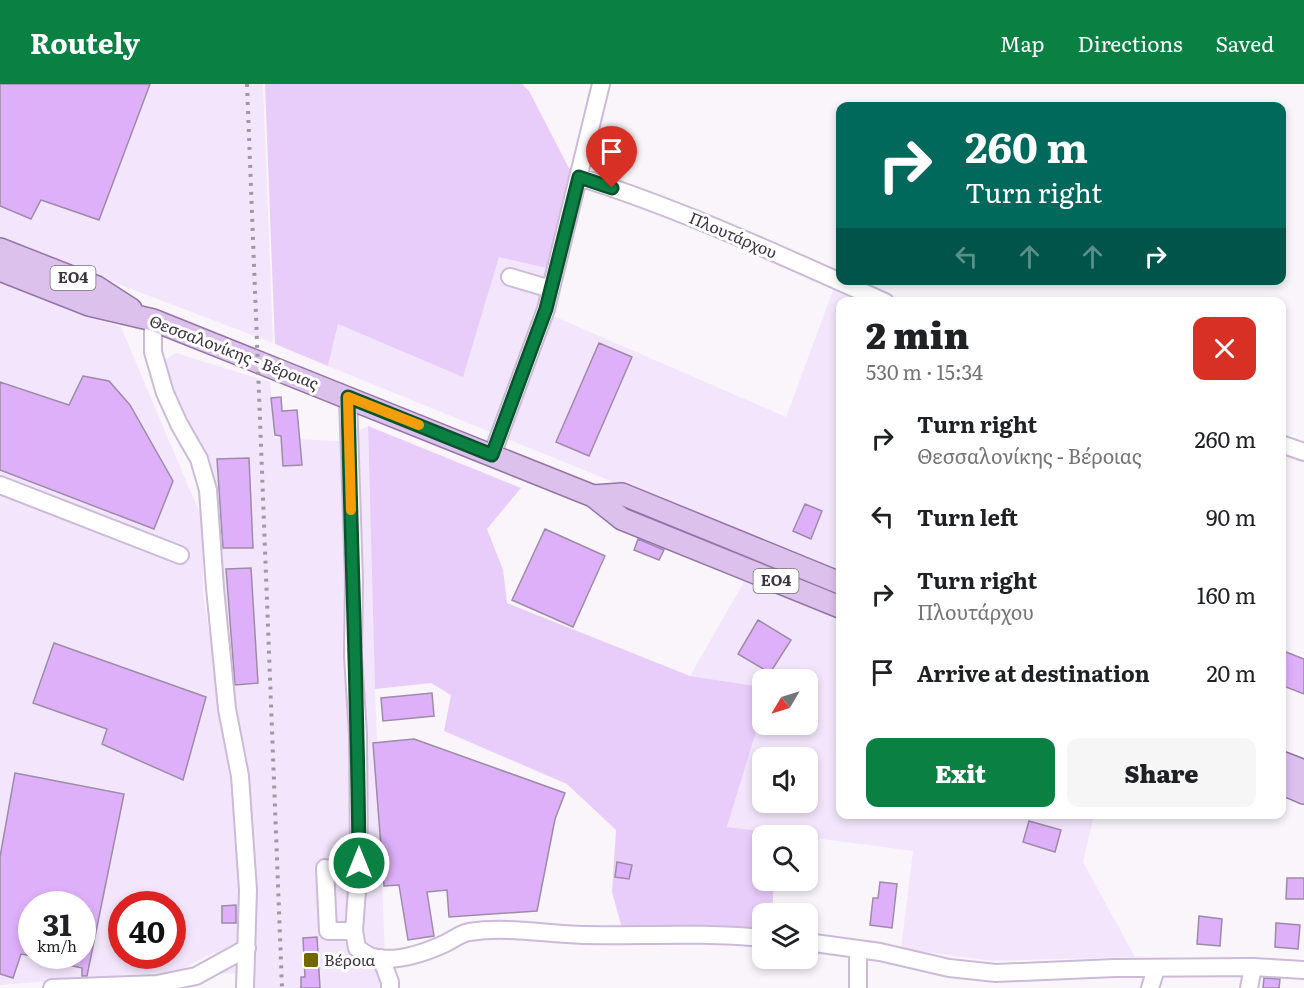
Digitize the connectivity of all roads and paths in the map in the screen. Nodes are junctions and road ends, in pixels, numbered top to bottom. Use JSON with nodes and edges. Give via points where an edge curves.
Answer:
{"nodes":[{"id":1,"x":601,"y":84,"type":"edge"},
{"id":2,"x":579,"y":177,"type":"junction"},
{"id":3,"x":0,"y":249,"type":"edge"},
{"id":4,"x":0,"y":270,"type":"edge"},
{"id":5,"x":510,"y":277,"type":"dead end"},
{"id":6,"x":836,"y":280,"type":"edge"},
{"id":7,"x":846,"y":285,"type":"edge"},
{"id":8,"x":551,"y":289,"type":"junction"},
{"id":9,"x":874,"y":297,"type":"edge"},
{"id":10,"x":147,"y":318,"type":"junction"},
{"id":11,"x":348,"y":397,"type":"junction"},
{"id":12,"x":1286,"y":446,"type":"edge"},
{"id":13,"x":1304,"y":452,"type":"edge"},
{"id":14,"x":492,"y":455,"type":"junction"},
{"id":15,"x":0,"y":485,"type":"edge"},
{"id":16,"x":593,"y":496,"type":"junction"},
{"id":17,"x":180,"y":555,"type":"dead end"},
{"id":18,"x":836,"y":581,"type":"edge"},
{"id":19,"x":836,"y":605,"type":"edge"},
{"id":20,"x":1286,"y":764,"type":"edge"},
{"id":21,"x":1304,"y":771,"type":"edge"},
{"id":22,"x":1286,"y":785,"type":"edge"},
{"id":23,"x":1304,"y":793,"type":"edge"},
{"id":24,"x":325,"y":868,"type":"dead end"},
{"id":25,"x":354,"y":931,"type":"junction"},
{"id":26,"x":752,"y":937,"type":"edge"},
{"id":27,"x":818,"y":944,"type":"edge"},
{"id":28,"x":247,"y":948,"type":"junction"},
{"id":29,"x":858,"y":949,"type":"junction"},
{"id":30,"x":381,"y":958,"type":"junction"},
{"id":31,"x":1253,"y":967,"type":"junction"},
{"id":32,"x":1156,"y":969,"type":"junction"},
{"id":33,"x":1304,"y":970,"type":"edge"},
{"id":34,"x":52,"y":988,"type":"edge"},
{"id":35,"x":245,"y":988,"type":"edge"},
{"id":36,"x":390,"y":988,"type":"edge"},
{"id":37,"x":858,"y":988,"type":"edge"},
{"id":38,"x":1150,"y":988,"type":"edge"},
{"id":39,"x":1249,"y":988,"type":"edge"}],
"edges":[{"from":1,"to":2,"type":"street"},
{"from":2,"to":6,"type":"street","name":"Πλουτάρχου","via":[[678,211]]},
{"from":2,"to":8,"type":"street"},
{"from":3,"to":10,"type":"main road","name":"Θεσσαλονίκης - Βέροιας","number":"ΕΟ4","via":[[97,287]]},
{"from":4,"to":10,"type":"main road","name":"Θεσσαλονίκης - Βέροιας","number":"ΕΟ4","via":[[89,305]]},
{"from":5,"to":8,"type":"street"},
{"from":7,"to":9,"type":"street","name":"Πλουτάρχου"},
{"from":8,"to":14,"type":"street"},
{"from":10,"to":11,"type":"main road","name":"Θεσσαλονίκης - Βέροιας","number":"ΕΟ4"},
{"from":10,"to":28,"type":"street","via":[[165,393],[199,459],[208,490],[227,709],[240,776],[248,890]]},
{"from":11,"to":14,"type":"main road","name":"Θεσσαλονίκης - Βέροιας","number":"ΕΟ4"},
{"from":11,"to":25,"type":"street","via":[[358,735],[359,863]]},
{"from":12,"to":13,"type":"street"},
{"from":14,"to":16,"type":"main road","name":"Θεσσαλονίκης - Βέροιας","number":"ΕΟ4"},
{"from":15,"to":17,"type":"street"},
{"from":16,"to":18,"type":"main road","name":"Θεσσαλονίκης - Βέροιας","number":"ΕΟ4","via":[[622,494]]},
{"from":16,"to":19,"type":"main road","name":"Θεσσαλονίκης - Βέροιας","number":"ΕΟ4","via":[[622,519]]},
{"from":20,"to":21,"type":"main road"},
{"from":22,"to":23,"type":"main road"},
{"from":24,"to":25,"type":"street","via":[[328,931]]},
{"from":25,"to":30,"type":"street","via":[[357,948]]},
{"from":26,"to":30,"type":"street","via":[[486,930],[461,934],[418,954]]},
{"from":27,"to":29,"type":"street"},
{"from":28,"to":34,"type":"street","via":[[196,976],[157,984]]},
{"from":28,"to":35,"type":"street"},
{"from":29,"to":32,"type":"street","via":[[949,969],[996,974]]},
{"from":29,"to":37,"type":"street"},
{"from":30,"to":36,"type":"street"},
{"from":31,"to":32,"type":"street"},
{"from":31,"to":33,"type":"street"},
{"from":31,"to":39,"type":"street"},
{"from":32,"to":38,"type":"street"}]}
